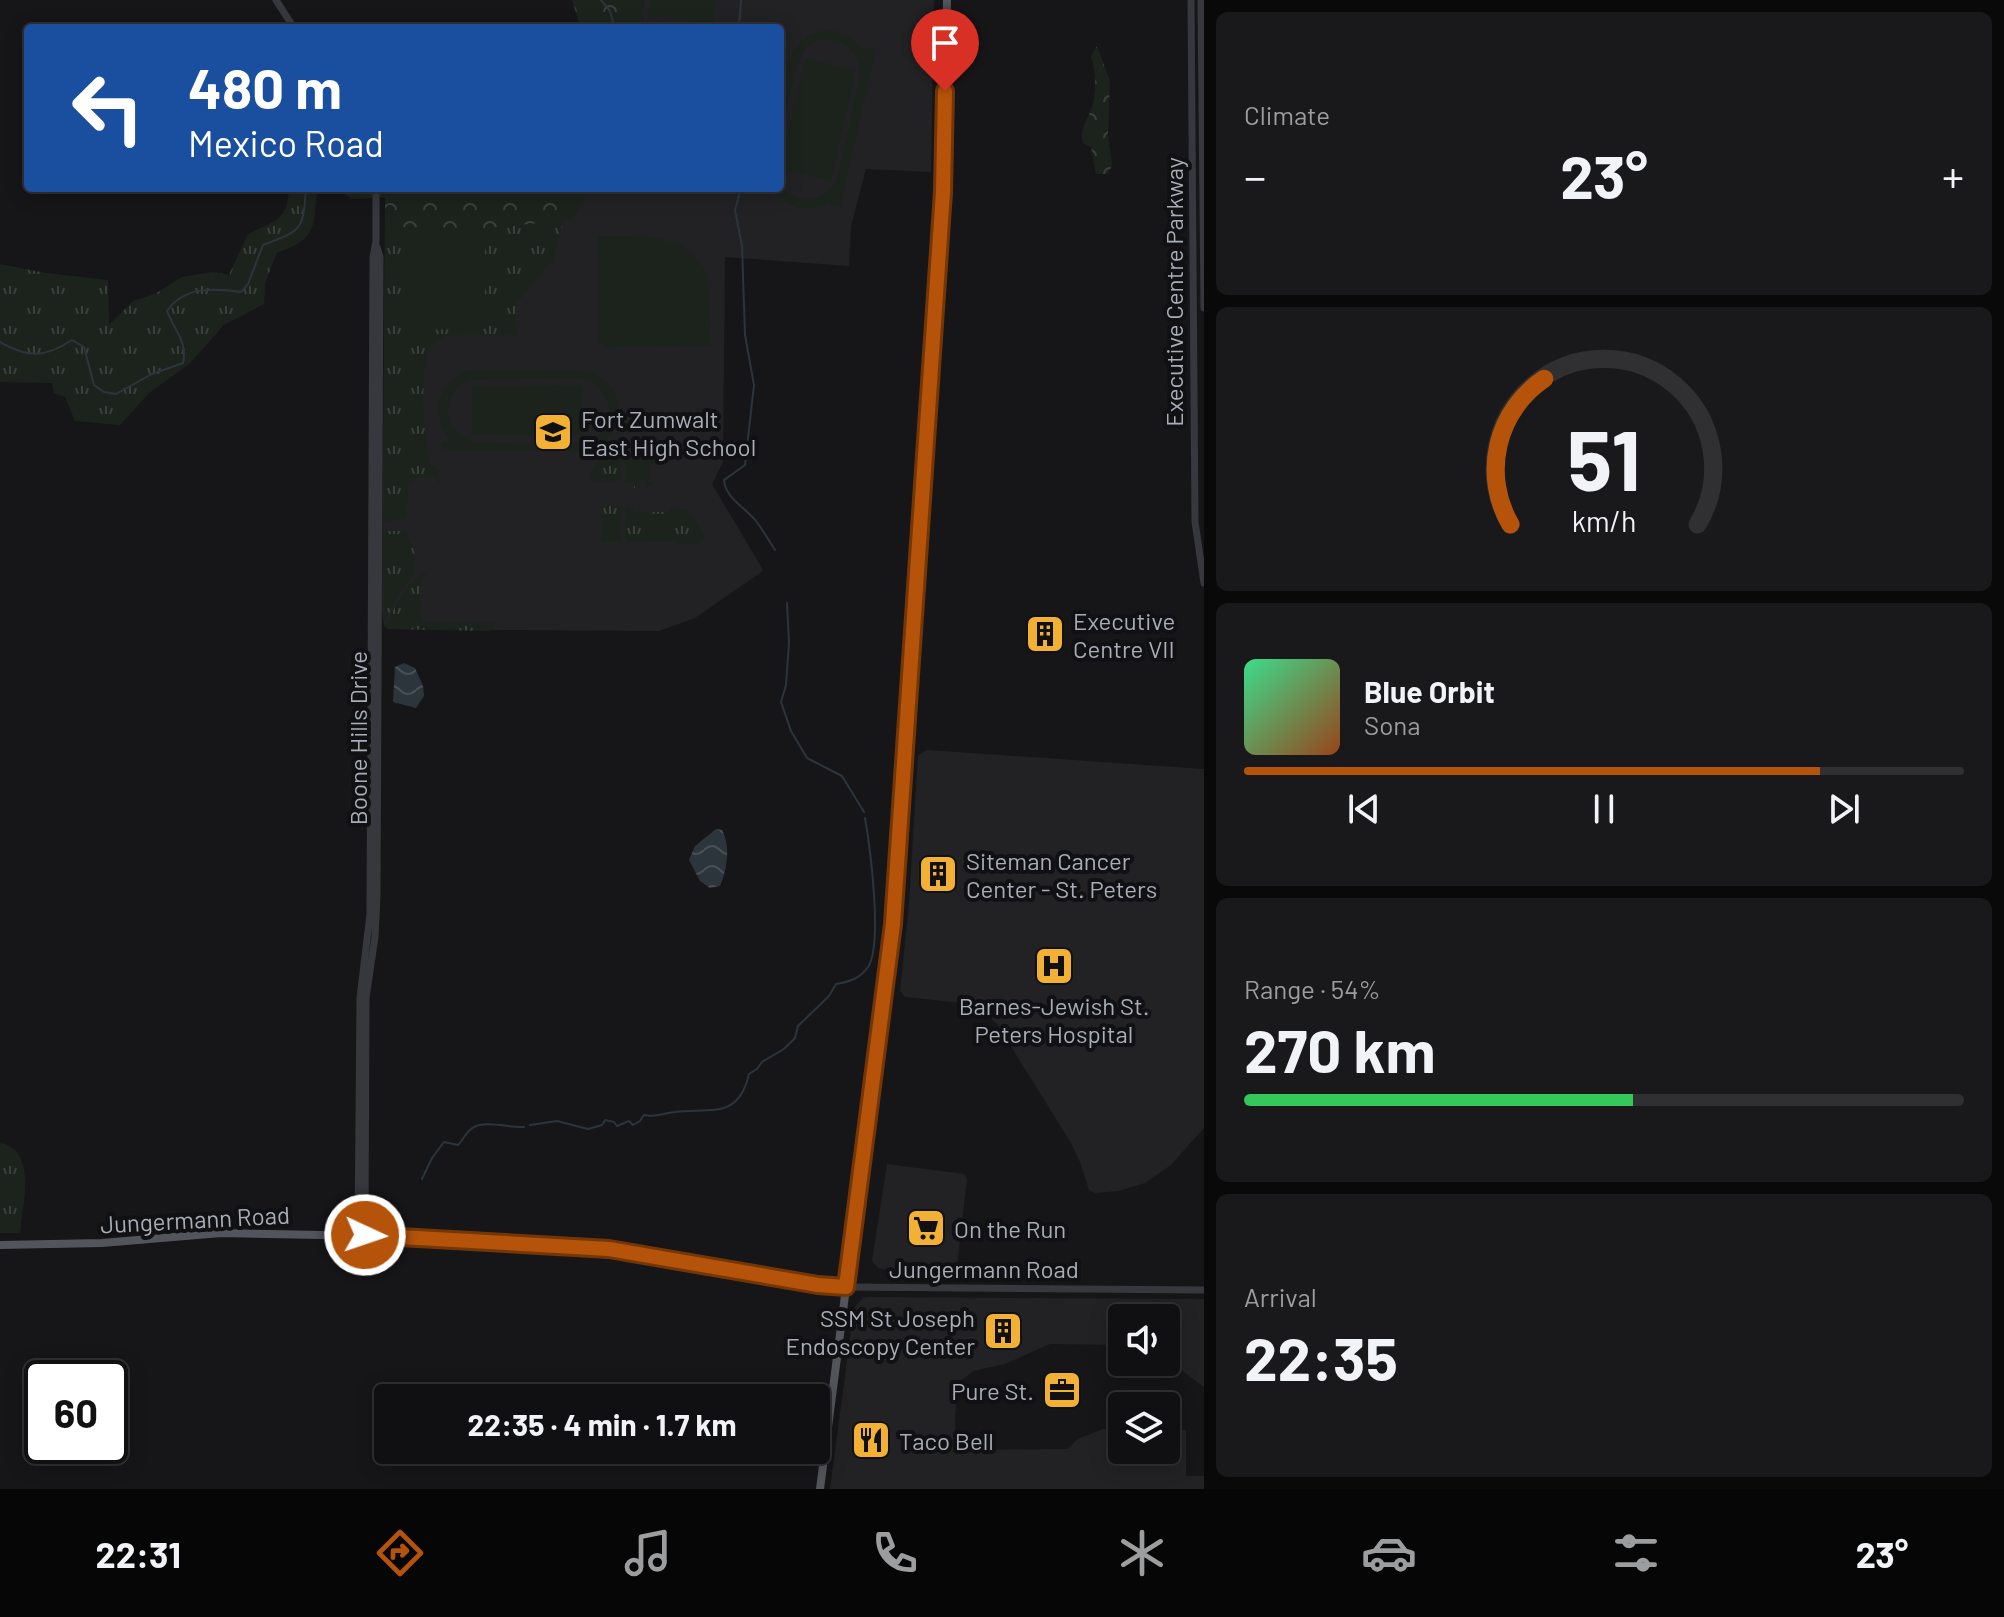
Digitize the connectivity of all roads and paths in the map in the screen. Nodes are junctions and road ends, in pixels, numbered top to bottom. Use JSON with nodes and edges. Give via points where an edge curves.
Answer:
{"nodes":[{"id":1,"x":276,"y":0,"type":"edge"},
{"id":2,"x":947,"y":0,"type":"edge"},
{"id":3,"x":1191,"y":0,"type":"edge"},
{"id":4,"x":1201,"y":0,"type":"edge"},
{"id":5,"x":291,"y":24,"type":"edge"},
{"id":6,"x":376,"y":192,"type":"edge"},
{"id":7,"x":1204,"y":308,"type":"edge"},
{"id":8,"x":1204,"y":583,"type":"edge"},
{"id":9,"x":361,"y":1235,"type":"junction"},
{"id":10,"x":0,"y":1245,"type":"edge"},
{"id":11,"x":846,"y":1287,"type":"junction"},
{"id":12,"x":1204,"y":1290,"type":"edge"},
{"id":13,"x":820,"y":1489,"type":"edge"}],
"edges":[{"from":1,"to":5,"type":"street"},
{"from":2,"to":11,"type":"main road","via":[[943,192],[893,924]]},
{"from":3,"to":8,"type":"street","name":"Executive Centre Parkway","via":[[1195,507]]},
{"from":4,"to":7,"type":"street","name":"Executive Centre Parkway"},
{"from":6,"to":9,"type":"street","name":"Boone Hills Drive","via":[[370,914],[360,998]]},
{"from":9,"to":10,"type":"main road","name":"Jungermann Road","via":[[221,1233]]},
{"from":9,"to":11,"type":"main road","name":"Jungermann Road","via":[[609,1249]]},
{"from":11,"to":12,"type":"street","name":"Jungermann Road"},
{"from":11,"to":13,"type":"main road"}]}
